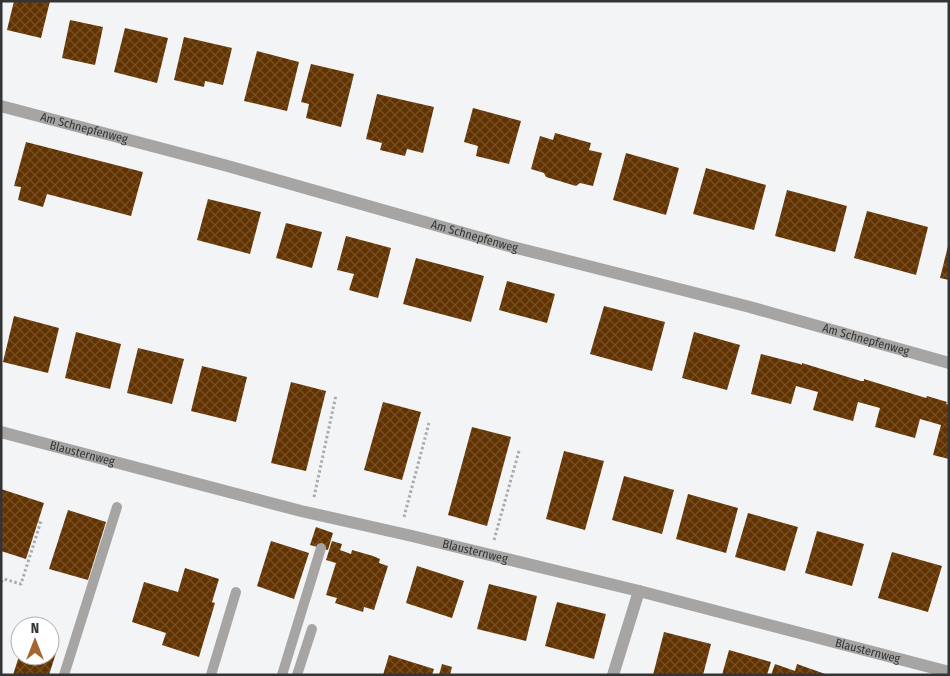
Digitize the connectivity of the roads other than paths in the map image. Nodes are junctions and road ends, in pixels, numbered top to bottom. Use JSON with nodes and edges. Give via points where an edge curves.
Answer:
{"nodes":[{"id":1,"x":1,"y":106,"type":"edge"},
{"id":2,"x":949,"y":363,"type":"edge"},
{"id":3,"x":1,"y":432,"type":"edge"},
{"id":4,"x":117,"y":507,"type":"dead end"},
{"id":5,"x":321,"y":548,"type":"dead end"},
{"id":6,"x":639,"y":591,"type":"junction"},
{"id":7,"x":236,"y":592,"type":"dead end"},
{"id":8,"x":312,"y":629,"type":"dead end"},
{"id":9,"x":949,"y":672,"type":"edge"},
{"id":10,"x":64,"y":675,"type":"edge"},
{"id":11,"x":210,"y":675,"type":"edge"},
{"id":12,"x":282,"y":675,"type":"edge"},
{"id":13,"x":297,"y":675,"type":"edge"},
{"id":14,"x":613,"y":675,"type":"edge"}],
"edges":[{"from":1,"to":2,"type":"street","name":"Am Schnepfenweg"},
{"from":3,"to":6,"type":"street","name":"Blausternweg","via":[[310,514]]},
{"from":4,"to":10,"type":"lane"},
{"from":5,"to":12,"type":"lane"},
{"from":6,"to":9,"type":"street","name":"Blausternweg"},
{"from":6,"to":14,"type":"street"},
{"from":7,"to":11,"type":"lane"},
{"from":8,"to":13,"type":"lane"}]}
